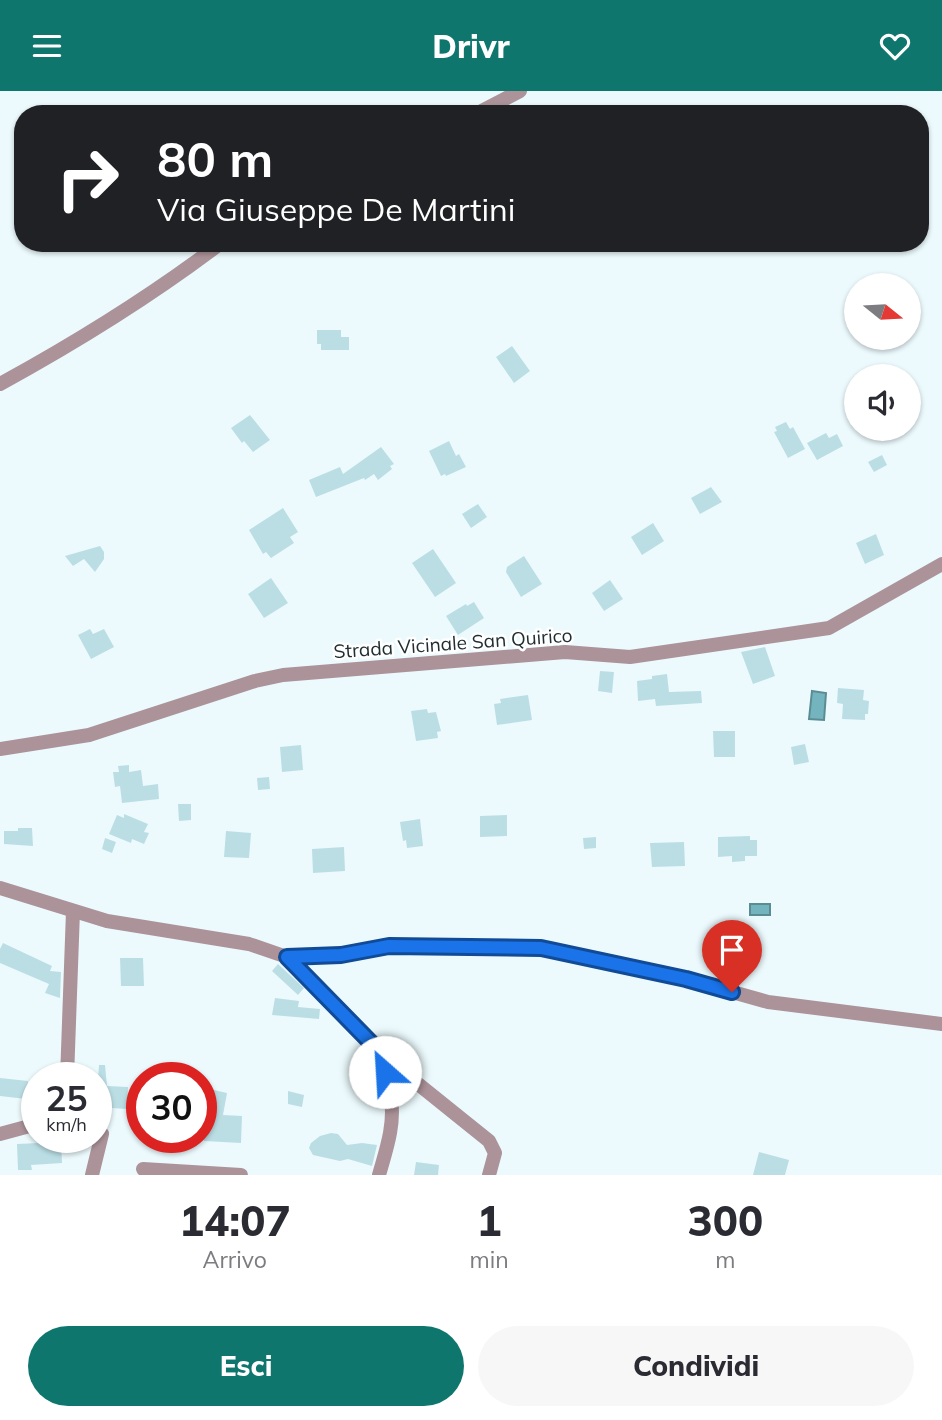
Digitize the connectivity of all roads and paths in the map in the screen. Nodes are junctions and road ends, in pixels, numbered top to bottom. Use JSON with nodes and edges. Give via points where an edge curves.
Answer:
{"nodes":[{"id":1,"x":520,"y":91,"type":"edge"},
{"id":2,"x":493,"y":105,"type":"edge"},
{"id":3,"x":209,"y":252,"type":"edge"},
{"id":4,"x":0,"y":384,"type":"edge"},
{"id":5,"x":942,"y":564,"type":"edge"},
{"id":6,"x":0,"y":749,"type":"edge"},
{"id":7,"x":0,"y":888,"type":"edge"},
{"id":8,"x":73,"y":911,"type":"junction"},
{"id":9,"x":287,"y":957,"type":"junction"},
{"id":10,"x":942,"y":1024,"type":"edge"},
{"id":11,"x":379,"y":1051,"type":"junction"},
{"id":12,"x":68,"y":1062,"type":"edge"},
{"id":13,"x":21,"y":1129,"type":"edge"},
{"id":14,"x":0,"y":1135,"type":"edge"},
{"id":15,"x":98,"y":1153,"type":"edge"},
{"id":16,"x":143,"y":1169,"type":"dead end"},
{"id":17,"x":93,"y":1172,"type":"edge"},
{"id":18,"x":241,"y":1175,"type":"edge"},
{"id":19,"x":379,"y":1175,"type":"edge"},
{"id":20,"x":489,"y":1175,"type":"edge"}],
"edges":[{"from":1,"to":2,"type":"street"},
{"from":3,"to":4,"type":"street","via":[[164,287]]},
{"from":5,"to":6,"type":"street","name":"Strada Vicinale San Quirico","via":[[830,628],[630,657],[565,652],[283,675],[89,735]]},
{"from":7,"to":8,"type":"street"},
{"from":8,"to":9,"type":"street","via":[[107,922],[249,944]]},
{"from":8,"to":12,"type":"street"},
{"from":9,"to":10,"type":"street","via":[[341,955],[389,946],[541,948],[768,1002]]},
{"from":9,"to":11,"type":"street"},
{"from":11,"to":19,"type":"street","via":[[392,1114]]},
{"from":11,"to":20,"type":"street","via":[[489,1141],[495,1153]]},
{"from":13,"to":14,"type":"street"},
{"from":15,"to":17,"type":"street"},
{"from":16,"to":18,"type":"street"}]}
